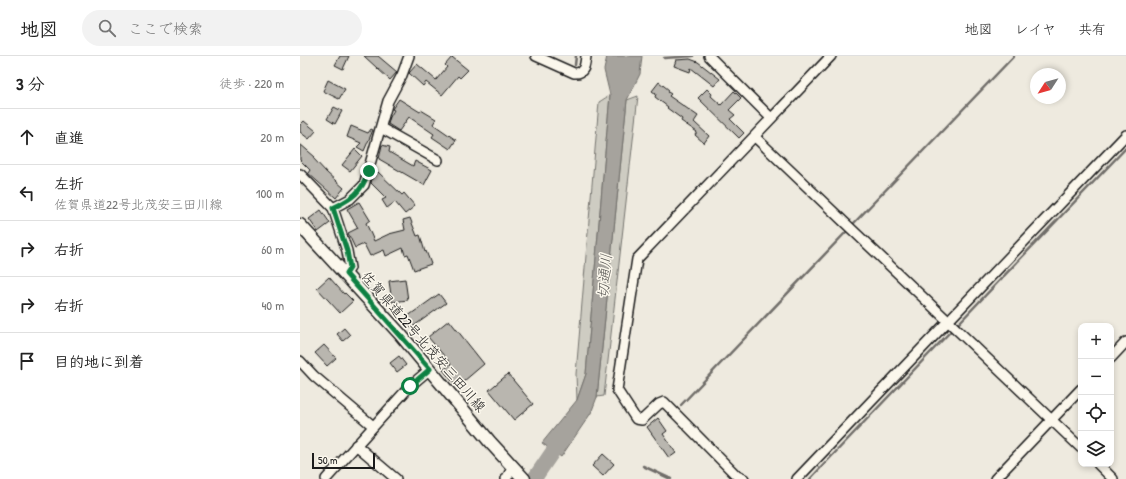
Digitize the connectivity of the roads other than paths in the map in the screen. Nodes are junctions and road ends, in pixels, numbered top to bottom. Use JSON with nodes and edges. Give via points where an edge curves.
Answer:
{"nodes":[{"id":1,"x":409,"y":56,"type":"edge"},
{"id":2,"x":536,"y":56,"type":"edge"},
{"id":3,"x":586,"y":56,"type":"edge"},
{"id":4,"x":709,"y":56,"type":"edge"},
{"id":5,"x":831,"y":56,"type":"edge"},
{"id":6,"x":771,"y":118,"type":"junction"},
{"id":7,"x":381,"y":128,"type":"junction"},
{"id":8,"x":1126,"y":135,"type":"edge"},
{"id":9,"x":755,"y":137,"type":"junction"},
{"id":10,"x":438,"y":160,"type":"dead end"},
{"id":11,"x":300,"y":174,"type":"edge"},
{"id":12,"x":333,"y":208,"type":"junction"},
{"id":13,"x":300,"y":225,"type":"edge"},
{"id":14,"x":346,"y":274,"type":"junction"},
{"id":15,"x":948,"y":321,"type":"junction"},
{"id":16,"x":1126,"y":342,"type":"edge"},
{"id":17,"x":1114,"y":355,"type":"edge"},
{"id":18,"x":300,"y":361,"type":"edge"},
{"id":19,"x":430,"y":369,"type":"junction"},
{"id":20,"x":1078,"y":392,"type":"edge"},
{"id":21,"x":1052,"y":420,"type":"junction"},
{"id":22,"x":373,"y":426,"type":"junction"},
{"id":23,"x":356,"y":445,"type":"junction"},
{"id":24,"x":1078,"y":445,"type":"edge"},
{"id":25,"x":1101,"y":467,"type":"edge"},
{"id":26,"x":518,"y":472,"type":"edge"},
{"id":27,"x":326,"y":479,"type":"edge"},
{"id":28,"x":396,"y":479,"type":"edge"},
{"id":29,"x":506,"y":479,"type":"edge"},
{"id":30,"x":744,"y":479,"type":"edge"},
{"id":31,"x":797,"y":479,"type":"edge"},
{"id":32,"x":995,"y":479,"type":"edge"},
{"id":33,"x":1113,"y":479,"type":"edge"}],
"edges":[{"from":1,"to":7,"type":"street","via":[[388,101]]},
{"from":2,"to":3,"type":"street","via":[[579,73],[584,67]]},
{"from":4,"to":6,"type":"street"},
{"from":5,"to":6,"type":"street"},
{"from":6,"to":9,"type":"street"},
{"from":7,"to":10,"type":"street"},
{"from":7,"to":12,"type":"street","via":[[364,185],[350,199]]},
{"from":8,"to":15,"type":"street"},
{"from":9,"to":15,"type":"street"},
{"from":9,"to":30,"type":"street","via":[[637,258],[617,390],[636,419],[642,420],[664,402],[737,476]]},
{"from":11,"to":12,"type":"street"},
{"from":12,"to":14,"type":"street","via":[[347,251],[350,268]]},
{"from":13,"to":14,"type":"main road","name":"佐賀県道22号北茂安三田川線"},
{"from":14,"to":19,"type":"main road","name":"佐賀県道22号北茂安三田川線"},
{"from":15,"to":21,"type":"street"},
{"from":15,"to":31,"type":"street"},
{"from":16,"to":17,"type":"street"},
{"from":18,"to":22,"type":"street"},
{"from":19,"to":22,"type":"street","via":[[410,386]]},
{"from":19,"to":26,"type":"main road","name":"佐賀県道22号北茂安三田川線"},
{"from":20,"to":21,"type":"street"},
{"from":21,"to":24,"type":"street"},
{"from":21,"to":32,"type":"street"},
{"from":22,"to":23,"type":"street"},
{"from":23,"to":27,"type":"street"},
{"from":23,"to":28,"type":"street"},
{"from":25,"to":33,"type":"street"},
{"from":26,"to":29,"type":"street"}]}
